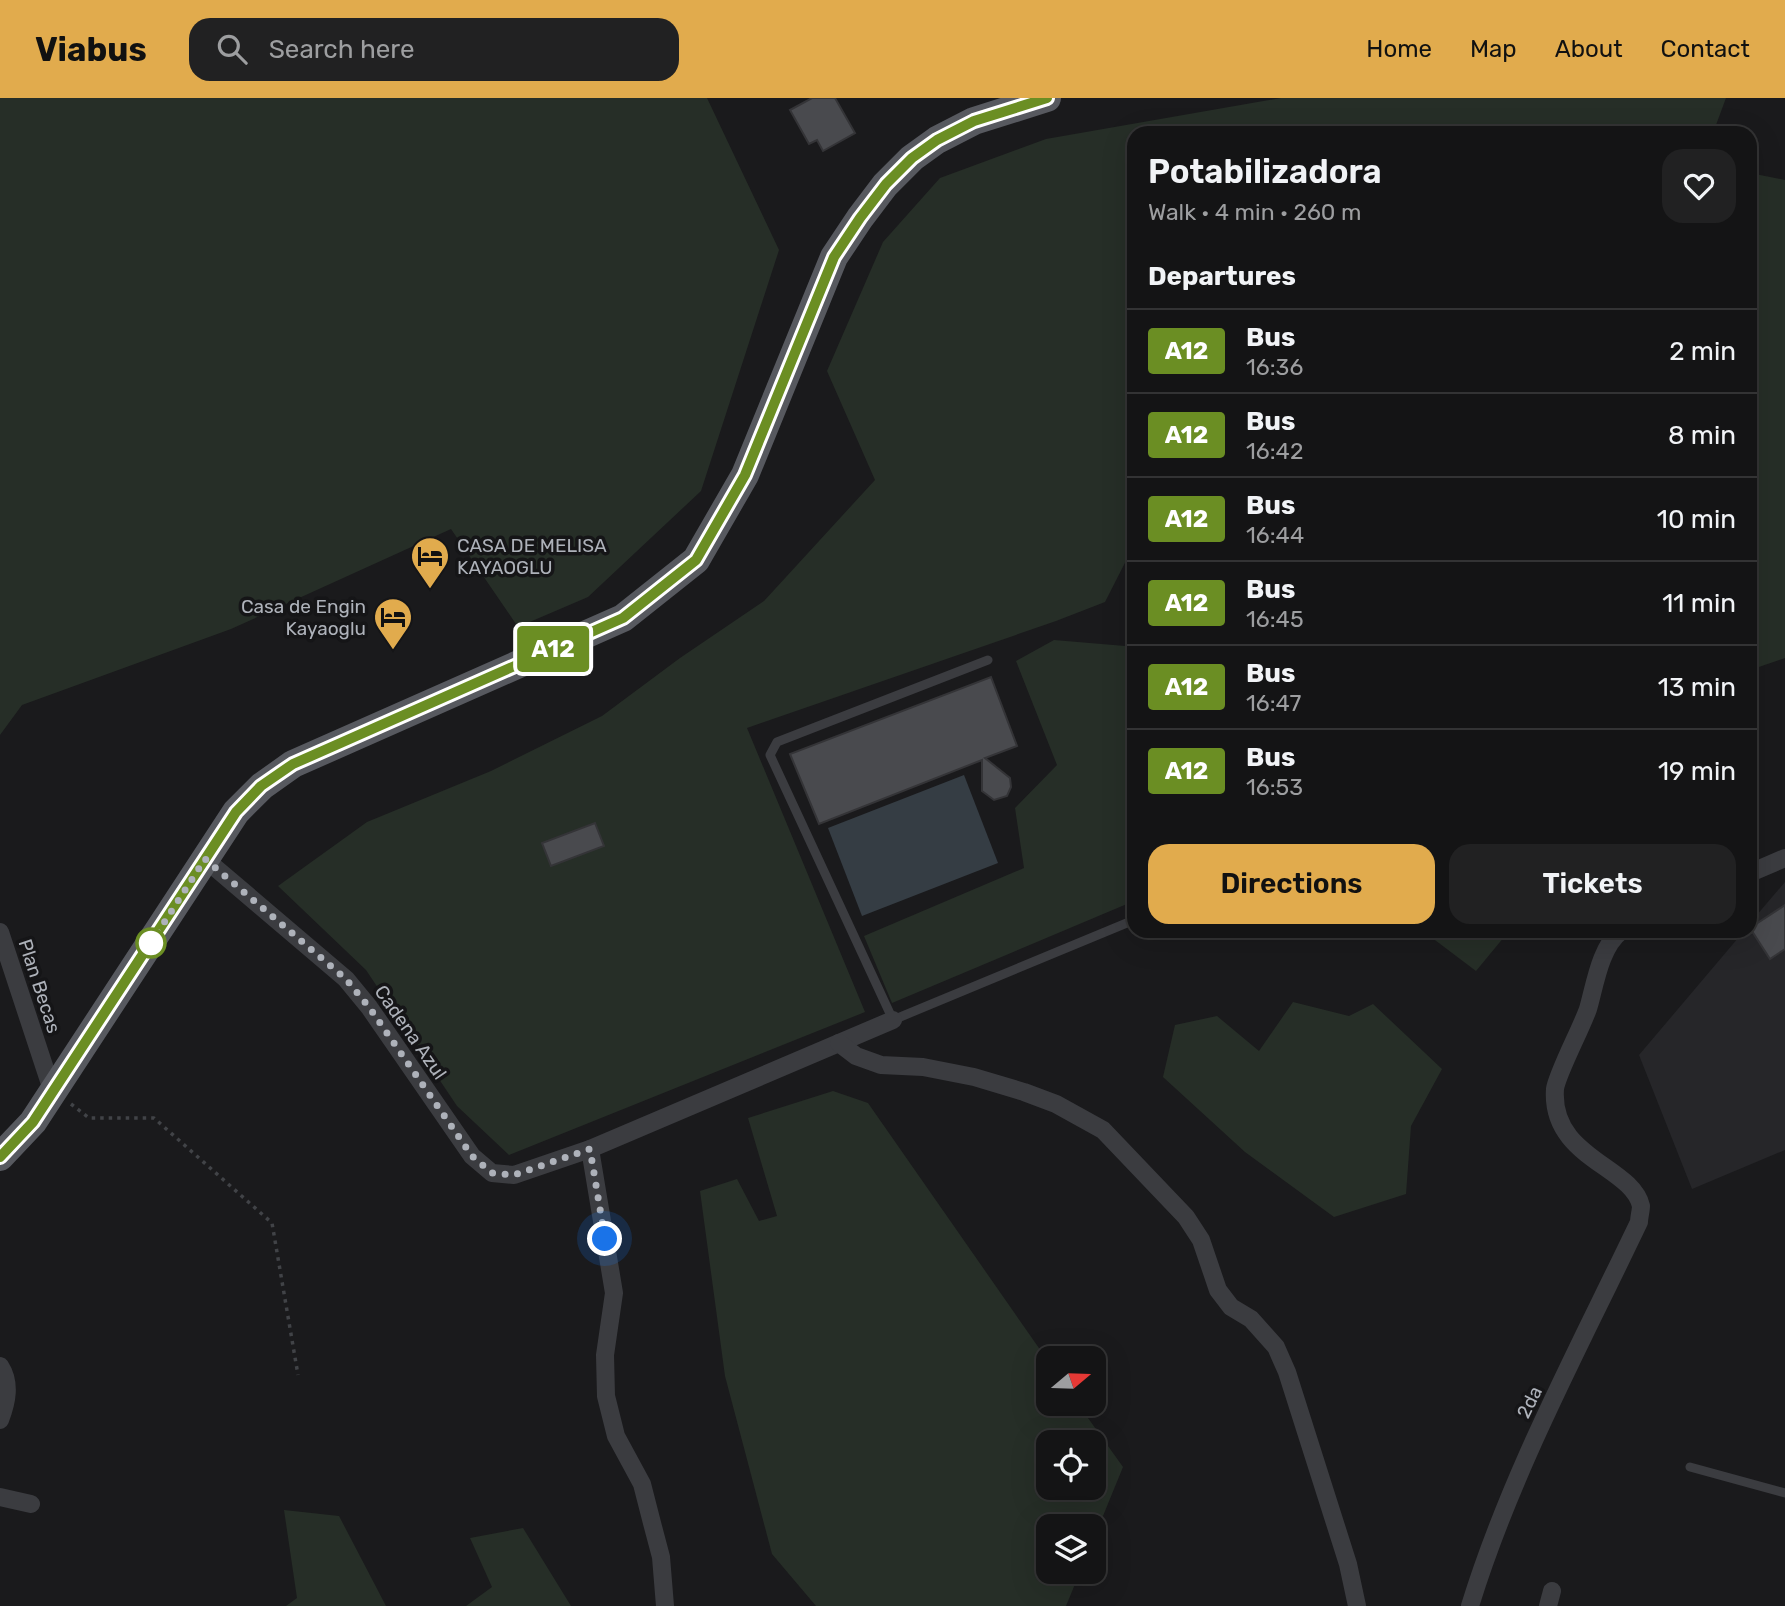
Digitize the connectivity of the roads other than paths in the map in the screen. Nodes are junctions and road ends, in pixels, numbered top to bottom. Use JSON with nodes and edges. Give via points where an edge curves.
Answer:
{"nodes":[{"id":1,"x":1047,"y":98,"type":"edge"},
{"id":2,"x":988,"y":660,"type":"dead end"},
{"id":3,"x":1785,"y":858,"type":"edge"},
{"id":4,"x":205,"y":859,"type":"junction"},
{"id":5,"x":1757,"y":870,"type":"edge"},
{"id":6,"x":1127,"y":923,"type":"edge"},
{"id":7,"x":0,"y":932,"type":"edge"},
{"id":8,"x":1616,"y":938,"type":"edge"},
{"id":9,"x":892,"y":1020,"type":"junction"},
{"id":10,"x":839,"y":1043,"type":"junction"},
{"id":11,"x":54,"y":1092,"type":"junction"},
{"id":12,"x":590,"y":1149,"type":"junction"},
{"id":13,"x":0,"y":1157,"type":"edge"},
{"id":14,"x":0,"y":1366,"type":"edge"},
{"id":15,"x":0,"y":1420,"type":"edge"},
{"id":16,"x":1690,"y":1467,"type":"dead end"},
{"id":17,"x":1785,"y":1493,"type":"edge"},
{"id":18,"x":0,"y":1497,"type":"edge"},
{"id":19,"x":31,"y":1504,"type":"dead end"},
{"id":20,"x":665,"y":1606,"type":"edge"},
{"id":21,"x":1357,"y":1606,"type":"edge"},
{"id":22,"x":1470,"y":1606,"type":"edge"}],
"edges":[{"from":1,"to":4,"type":"main road","via":[[974,121],[937,140],[886,184],[860,218],[834,257],[745,475],[696,560],[623,618],[293,764],[261,786],[236,812]]},
{"from":2,"to":9,"type":"lane","via":[[777,743],[770,755]]},
{"from":3,"to":5,"type":"street"},
{"from":4,"to":11,"type":"main road"},
{"from":4,"to":12,"type":"street","name":"Cadena Azul","via":[[346,979],[472,1156],[492,1173],[514,1175]]},
{"from":6,"to":9,"type":"lane"},
{"from":7,"to":11,"type":"street","name":"Plan Becas"},
{"from":8,"to":22,"type":"street","name":"2da","via":[[1605,952],[1582,1027],[1555,1088],[1560,1119],[1574,1145],[1628,1187],[1641,1205],[1639,1222],[1530,1450]]},
{"from":9,"to":10,"type":"street","name":"Cadena Azul"},
{"from":10,"to":12,"type":"street","name":"Cadena Azul"},
{"from":10,"to":21,"type":"street","via":[[856,1056],[881,1065],[974,1077],[1056,1104],[1102,1130],[1186,1217],[1201,1240],[1218,1290],[1276,1347],[1287,1372]]},
{"from":11,"to":13,"type":"main road"},
{"from":12,"to":20,"type":"street","via":[[614,1293],[605,1354],[606,1396],[616,1436],[642,1484],[661,1557]]},
{"from":14,"to":15,"type":"street","via":[[7,1387]]},
{"from":16,"to":17,"type":"lane"},
{"from":18,"to":19,"type":"street"}]}
